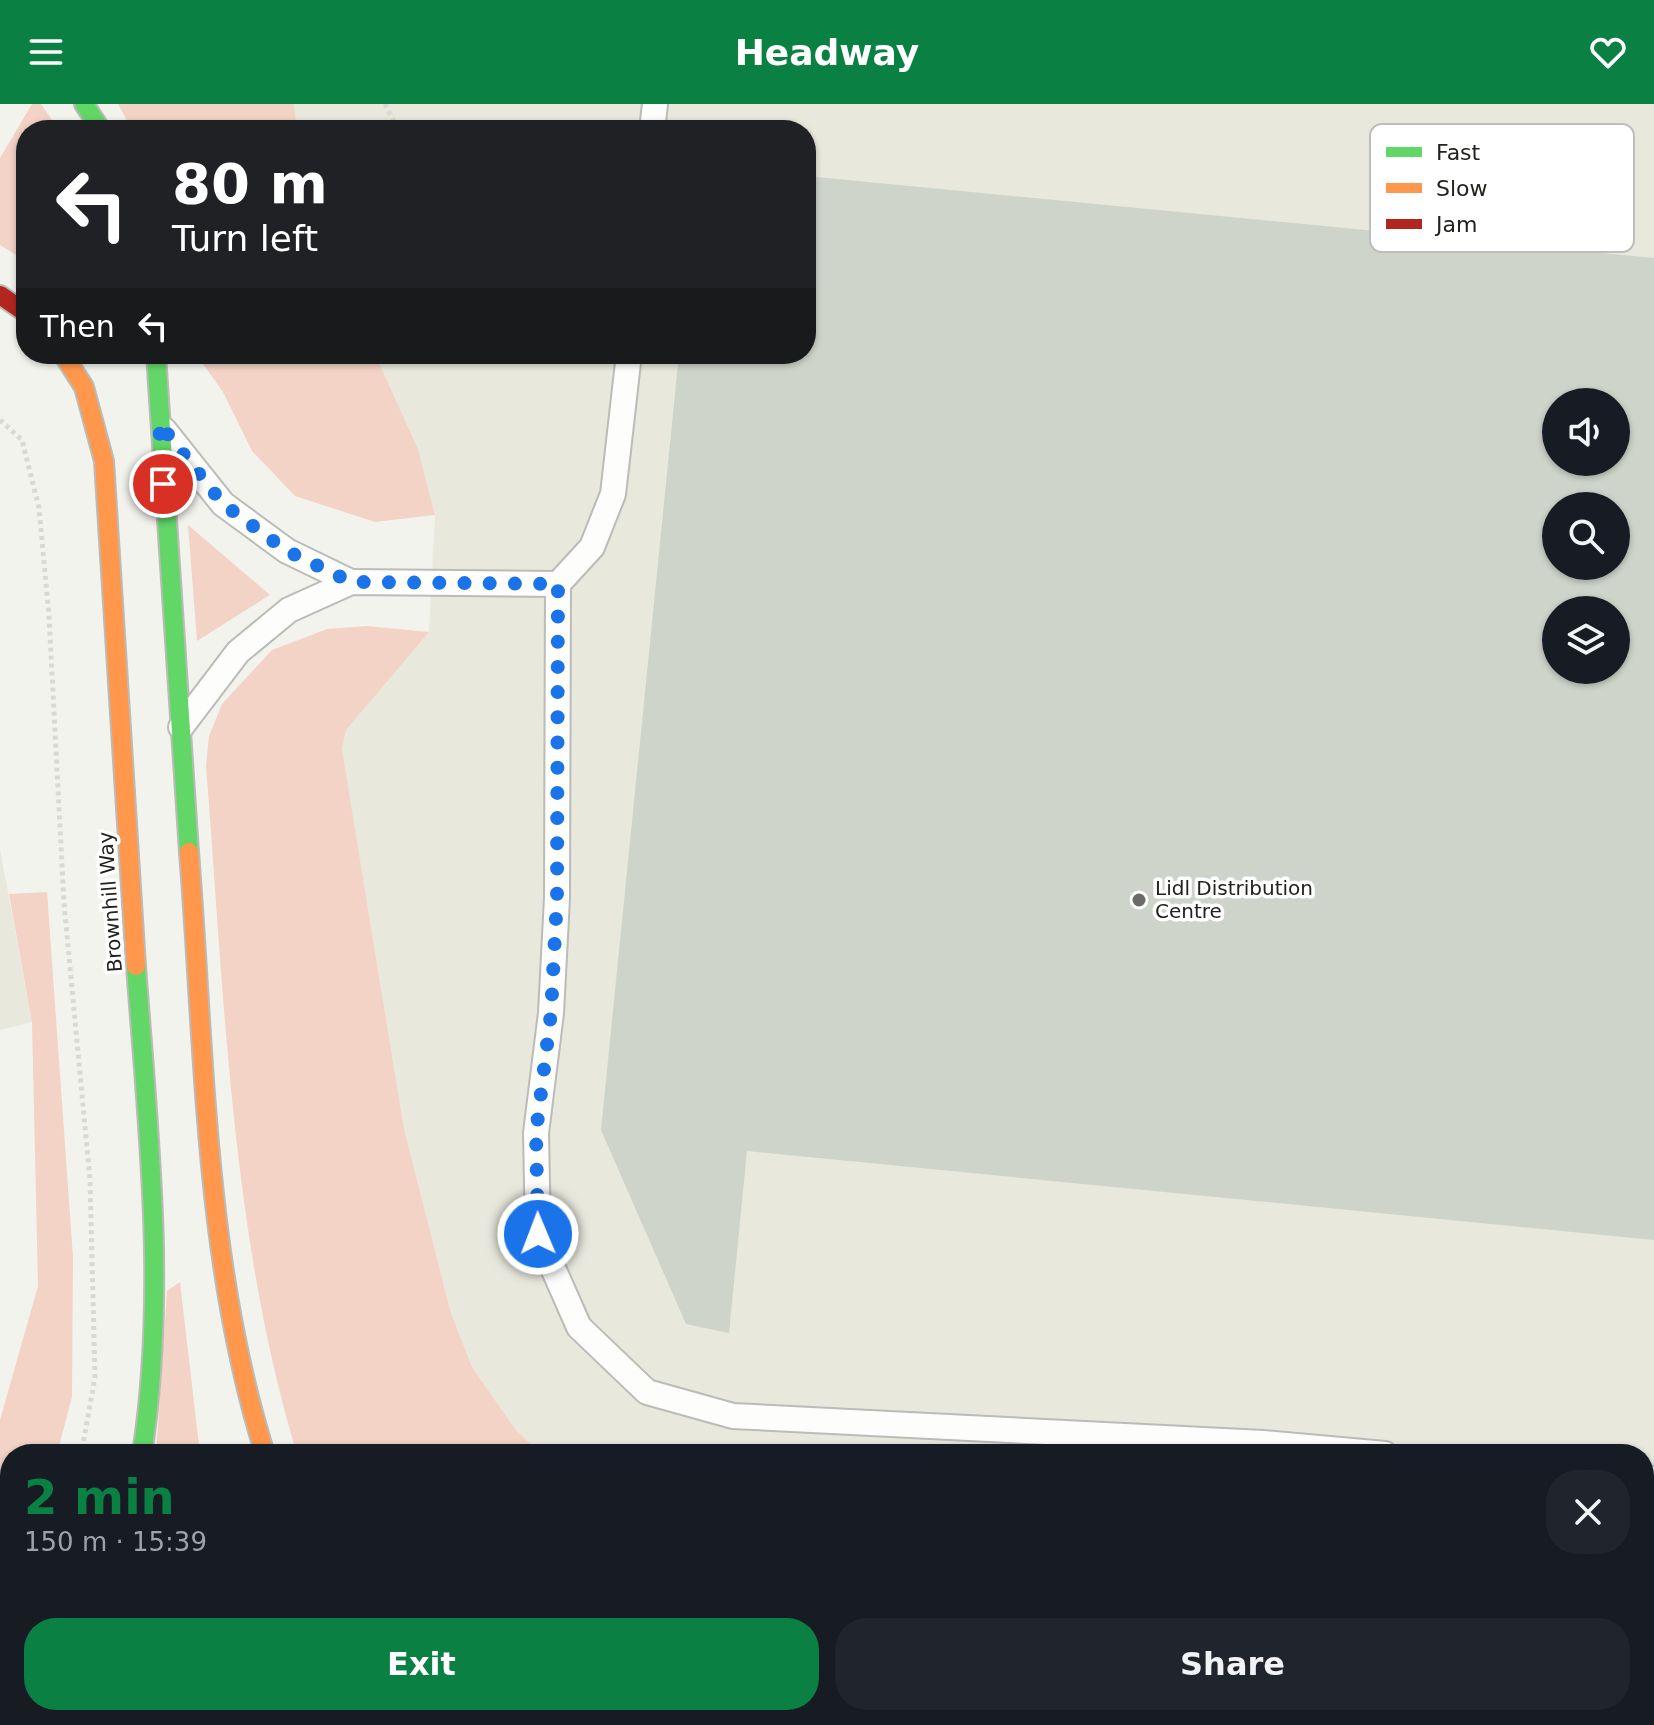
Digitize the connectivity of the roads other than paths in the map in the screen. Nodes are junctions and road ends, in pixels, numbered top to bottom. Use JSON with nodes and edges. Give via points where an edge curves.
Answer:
{"nodes":[{"id":1,"x":69,"y":364,"type":"edge"},
{"id":2,"x":156,"y":364,"type":"edge"},
{"id":3,"x":628,"y":364,"type":"edge"},
{"id":4,"x":159,"y":423,"type":"junction"},
{"id":5,"x":351,"y":582,"type":"junction"},
{"id":6,"x":558,"y":584,"type":"junction"},
{"id":7,"x":180,"y":729,"type":"junction"},
{"id":8,"x":144,"y":1444,"type":"edge"},
{"id":9,"x":261,"y":1444,"type":"edge"},
{"id":10,"x":1274,"y":1444,"type":"edge"}],
"edges":[{"from":1,"to":8,"type":"street","name":"Brownhill Way","via":[[84,387],[104,461],[155,1304]]},
{"from":2,"to":4,"type":"street"},
{"from":3,"to":6,"type":"lane","via":[[613,494],[592,547]]},
{"from":4,"to":5,"type":"lane","via":[[223,504],[287,551]]},
{"from":4,"to":7,"type":"street"},
{"from":5,"to":6,"type":"lane"},
{"from":5,"to":7,"type":"lane","via":[[289,610],[238,652]]},
{"from":6,"to":10,"type":"lane","via":[[557,898],[551,1013],[536,1133],[538,1234],[579,1327],[647,1392],[733,1416]]},
{"from":7,"to":9,"type":"street","via":[[223,1289]]}]}
